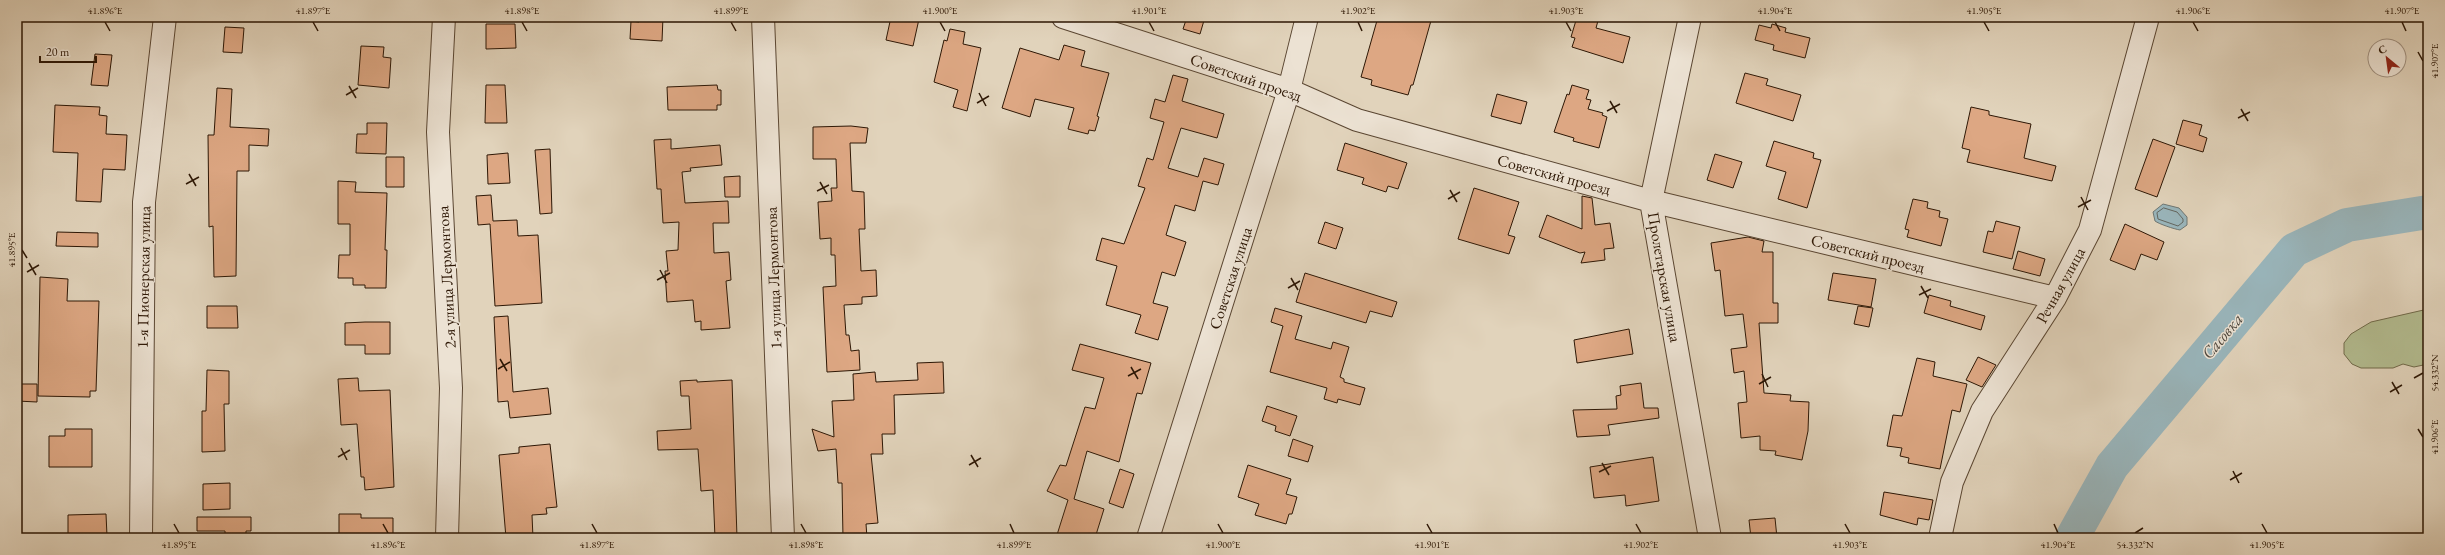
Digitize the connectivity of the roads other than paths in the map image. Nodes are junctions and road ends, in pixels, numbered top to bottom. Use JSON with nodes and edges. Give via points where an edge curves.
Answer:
{"nodes":[{"id":1,"x":165,"y":17,"type":"edge"},
{"id":2,"x":444,"y":17,"type":"edge"},
{"id":3,"x":764,"y":17,"type":"edge"},
{"id":4,"x":1064,"y":17,"type":"edge"},
{"id":5,"x":1307,"y":17,"type":"edge"},
{"id":6,"x":1690,"y":17,"type":"edge"},
{"id":7,"x":2148,"y":17,"type":"edge"},
{"id":8,"x":1289,"y":90,"type":"junction"},
{"id":9,"x":1652,"y":201,"type":"junction"},
{"id":10,"x":2055,"y":298,"type":"junction"},
{"id":11,"x":141,"y":538,"type":"edge"},
{"id":12,"x":447,"y":538,"type":"edge"},
{"id":13,"x":783,"y":538,"type":"edge"},
{"id":14,"x":1148,"y":538,"type":"edge"},
{"id":15,"x":1710,"y":538,"type":"edge"},
{"id":16,"x":1940,"y":538,"type":"edge"}],
"edges":[{"from":1,"to":11,"type":"street","name":"1-я Пионерская улица","via":[[144,202]]},
{"from":2,"to":12,"type":"street","name":"2-я улица Лермонтова","via":[[438,132],[452,388]]},
{"from":3,"to":13,"type":"street","name":"1-я улица Лермонтова"},
{"from":4,"to":8,"type":"street","name":"Советский проезд"},
{"from":5,"to":8,"type":"street","name":"Советская улица"},
{"from":6,"to":9,"type":"street","name":"Пролетарская улица"},
{"from":7,"to":10,"type":"street","name":"Речная улица","via":[[2090,230]]},
{"from":8,"to":9,"type":"street","name":"Советский проезд","via":[[1357,120]]},
{"from":8,"to":14,"type":"street","name":"Советская улица"},
{"from":9,"to":10,"type":"street","name":"Советский проезд"},
{"from":9,"to":15,"type":"street","name":"Пролетарская улица"},
{"from":10,"to":16,"type":"street","name":"Речная улица","via":[[1982,411],[1952,482]]}]}
